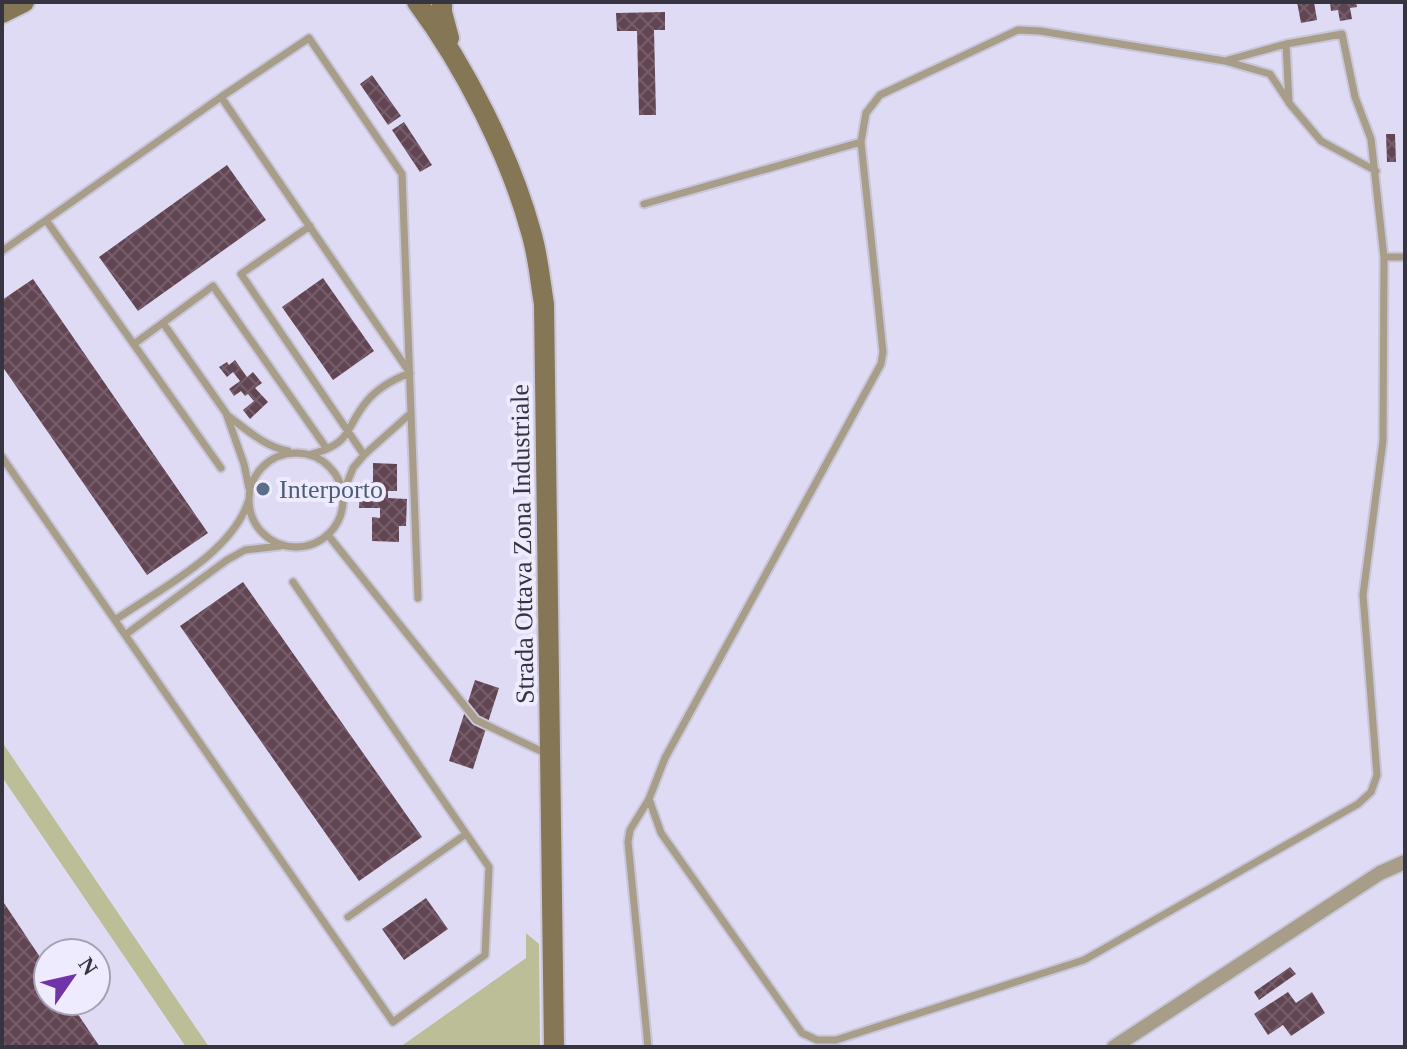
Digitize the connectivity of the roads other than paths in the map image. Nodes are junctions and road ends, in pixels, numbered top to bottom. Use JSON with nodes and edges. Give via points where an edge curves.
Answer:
{"nodes":[{"id":1,"x":24,"y":2,"type":"edge"},
{"id":2,"x":417,"y":2,"type":"edge"},
{"id":3,"x":442,"y":2,"type":"edge"},
{"id":4,"x":2,"y":13,"type":"edge"},
{"id":5,"x":1286,"y":44,"type":"junction"},
{"id":6,"x":454,"y":58,"type":"junction"},
{"id":7,"x":1225,"y":61,"type":"junction"},
{"id":8,"x":221,"y":97,"type":"junction"},
{"id":9,"x":1289,"y":103,"type":"junction"},
{"id":10,"x":861,"y":142,"type":"junction"},
{"id":11,"x":1376,"y":171,"type":"junction"},
{"id":12,"x":644,"y":204,"type":"dead end"},
{"id":13,"x":46,"y":220,"type":"junction"},
{"id":14,"x":310,"y":226,"type":"junction"},
{"id":15,"x":2,"y":251,"type":"edge"},
{"id":16,"x":1384,"y":257,"type":"junction"},
{"id":17,"x":1405,"y":257,"type":"edge"},
{"id":18,"x":163,"y":323,"type":"junction"},
{"id":19,"x":134,"y":344,"type":"junction"},
{"id":20,"x":410,"y":373,"type":"junction"},
{"id":21,"x":226,"y":413,"type":"junction"},
{"id":22,"x":411,"y":413,"type":"junction"},
{"id":23,"x":349,"y":433,"type":"junction"},
{"id":24,"x":327,"y":449,"type":"junction"},
{"id":25,"x":295,"y":453,"type":"junction"},
{"id":26,"x":309,"y":455,"type":"junction"},
{"id":27,"x":364,"y":455,"type":"junction"},
{"id":28,"x":2,"y":457,"type":"edge"},
{"id":29,"x":221,"y":468,"type":"dead end"},
{"id":30,"x":250,"y":490,"type":"junction"},
{"id":31,"x":342,"y":495,"type":"junction"},
{"id":32,"x":249,"y":500,"type":"junction"},
{"id":33,"x":328,"y":535,"type":"junction"},
{"id":34,"x":284,"y":546,"type":"junction"},
{"id":35,"x":293,"y":582,"type":"dead end"},
{"id":36,"x":418,"y":598,"type":"dead end"},
{"id":37,"x":115,"y":620,"type":"junction"},
{"id":38,"x":125,"y":635,"type":"junction"},
{"id":39,"x":551,"y":755,"type":"junction"},
{"id":40,"x":649,"y":799,"type":"junction"},
{"id":41,"x":466,"y":834,"type":"junction"},
{"id":42,"x":1405,"y":862,"type":"edge"},
{"id":43,"x":348,"y":917,"type":"dead end"},
{"id":44,"x":554,"y":1047,"type":"edge"},
{"id":45,"x":648,"y":1047,"type":"edge"},
{"id":46,"x":1114,"y":1047,"type":"edge"}],
"edges":[{"from":1,"to":4,"type":"main road"},
{"from":2,"to":6,"type":"main road"},
{"from":3,"to":6,"type":"main road"},
{"from":5,"to":7,"type":"lane"},
{"from":5,"to":9,"type":"lane"},
{"from":5,"to":11,"type":"lane","via":[[1342,34]]},
{"from":6,"to":39,"type":"main road","name":"Strada Ottava Zona Industriale","via":[[504,155],[532,232],[544,304]]},
{"from":7,"to":9,"type":"lane","via":[[1270,74]]},
{"from":7,"to":10,"type":"lane","via":[[1018,30],[880,95],[866,113]]},
{"from":8,"to":13,"type":"lane"},
{"from":8,"to":14,"type":"lane"},
{"from":8,"to":20,"type":"lane","via":[[309,38],[402,174]]},
{"from":9,"to":11,"type":"lane","via":[[1321,141]]},
{"from":10,"to":12,"type":"lane"},
{"from":10,"to":40,"type":"lane","via":[[881,364],[672,746]]},
{"from":11,"to":16,"type":"lane"},
{"from":13,"to":15,"type":"lane"},
{"from":13,"to":19,"type":"lane"},
{"from":14,"to":20,"type":"lane"},
{"from":14,"to":23,"type":"lane","via":[[241,274]]},
{"from":16,"to":17,"type":"lane"},
{"from":16,"to":40,"type":"lane","via":[[1383,441],[1363,595],[1377,775],[1371,792],[1358,804],[1084,960],[836,1040],[817,1040],[802,1033],[661,833]]},
{"from":18,"to":19,"type":"lane"},
{"from":18,"to":21,"type":"lane"},
{"from":18,"to":24,"type":"lane","via":[[213,286]]},
{"from":19,"to":29,"type":"lane"},
{"from":20,"to":22,"type":"lane"},
{"from":20,"to":23,"type":"lane","via":[[369,399]]},
{"from":21,"to":25,"type":"lane","via":[[273,448]]},
{"from":21,"to":30,"type":"lane"},
{"from":22,"to":27,"type":"lane"},
{"from":22,"to":36,"type":"lane"},
{"from":23,"to":24,"type":"lane"},
{"from":23,"to":27,"type":"lane"},
{"from":24,"to":26,"type":"lane"},
{"from":25,"to":26,"type":"lane"},
{"from":25,"to":30,"type":"lane","via":[[271,460]]},
{"from":26,"to":31,"type":"lane","via":[[332,470]]},
{"from":27,"to":31,"type":"lane"},
{"from":28,"to":37,"type":"lane"},
{"from":30,"to":32,"type":"lane"},
{"from":31,"to":33,"type":"lane","via":[[337,523]]},
{"from":32,"to":34,"type":"lane","via":[[258,529]]},
{"from":32,"to":37,"type":"lane","via":[[243,517],[217,548]]},
{"from":33,"to":34,"type":"lane","via":[[299,547]]},
{"from":33,"to":39,"type":"lane","via":[[476,720]]},
{"from":34,"to":38,"type":"lane","via":[[245,550],[227,560]]},
{"from":35,"to":41,"type":"lane"},
{"from":37,"to":38,"type":"lane"},
{"from":38,"to":41,"type":"lane","via":[[393,1022],[485,955],[489,867]]},
{"from":39,"to":44,"type":"main road","name":"Strada Ottava Zona Industriale"},
{"from":40,"to":45,"type":"lane","via":[[628,842]]},
{"from":41,"to":43,"type":"lane"},
{"from":42,"to":46,"type":"street","via":[[1380,873]]}]}
